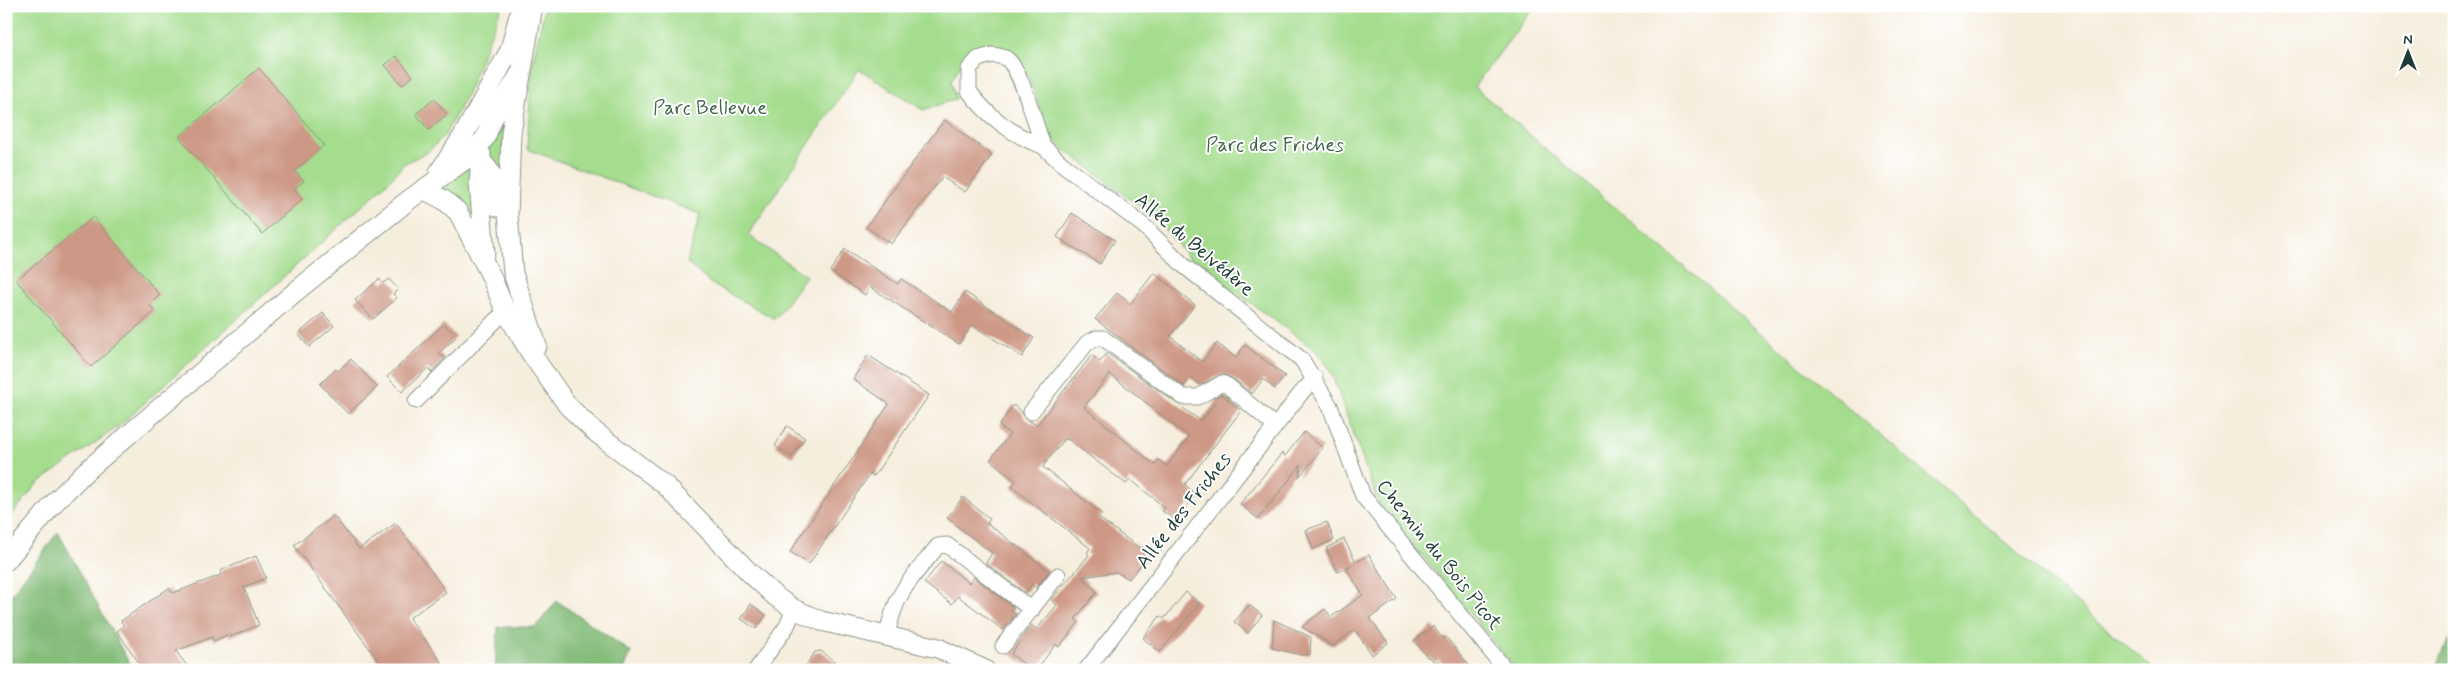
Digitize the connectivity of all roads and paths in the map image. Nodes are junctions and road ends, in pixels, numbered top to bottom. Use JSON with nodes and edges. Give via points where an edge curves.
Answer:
{"nodes":[{"id":1,"x":522,"y":6,"type":"edge"},
{"id":2,"x":533,"y":6,"type":"edge"},
{"id":3,"x":510,"y":50,"type":"junction"},
{"id":4,"x":520,"y":74,"type":"junction"},
{"id":5,"x":493,"y":118,"type":"junction"},
{"id":6,"x":1043,"y":146,"type":"junction"},
{"id":7,"x":474,"y":159,"type":"junction"},
{"id":8,"x":447,"y":164,"type":"junction"},
{"id":9,"x":424,"y":189,"type":"junction"},
{"id":10,"x":490,"y":274,"type":"junction"},
{"id":11,"x":515,"y":313,"type":"junction"},
{"id":12,"x":1315,"y":378,"type":"junction"},
{"id":13,"x":416,"y":401,"type":"dead end"},
{"id":14,"x":1030,"y":412,"type":"dead end"},
{"id":15,"x":1275,"y":426,"type":"junction"},
{"id":16,"x":6,"y":561,"type":"edge"},
{"id":17,"x":1058,"y":575,"type":"dead end"},
{"id":18,"x":794,"y":609,"type":"junction"},
{"id":19,"x":1032,"y":610,"type":"junction"},
{"id":20,"x":887,"y":636,"type":"junction"},
{"id":21,"x":1003,"y":646,"type":"dead end"},
{"id":22,"x":756,"y":670,"type":"edge"},
{"id":23,"x":984,"y":670,"type":"edge"},
{"id":24,"x":1086,"y":670,"type":"edge"},
{"id":25,"x":1506,"y":670,"type":"edge"}],
"edges":[{"from":1,"to":3,"type":"street"},
{"from":2,"to":4,"type":"street"},
{"from":3,"to":5,"type":"street"},
{"from":3,"to":8,"type":"street"},
{"from":4,"to":5,"type":"street"},
{"from":4,"to":11,"type":"street","via":[[511,133],[508,214]]},
{"from":5,"to":7,"type":"street"},
{"from":6,"to":6,"type":"street","name":"Allée du Belvédère","via":[[1020,136],[974,98],[967,84],[973,63],[992,55],[1008,60],[1021,83]]},
{"from":6,"to":12,"type":"street","name":"Allée du Belvédère","via":[[1144,226],[1184,265],[1302,360]]},
{"from":7,"to":8,"type":"street"},
{"from":7,"to":9,"type":"street"},
{"from":7,"to":10,"type":"street","via":[[482,240]]},
{"from":7,"to":11,"type":"street","via":[[488,168],[498,191],[499,244]]},
{"from":8,"to":9,"type":"street"},
{"from":9,"to":10,"type":"street","via":[[458,212]]},
{"from":9,"to":16,"type":"street","via":[[295,292],[84,472]]},
{"from":10,"to":11,"type":"street"},
{"from":11,"to":13,"type":"street","via":[[496,320]]},
{"from":11,"to":18,"type":"street","via":[[554,386],[580,419],[665,485],[749,572]]},
{"from":12,"to":15,"type":"street","name":"Allée des Friches"},
{"from":12,"to":25,"type":"street","name":"Chemin du Bois Picot","via":[[1330,406],[1363,496]]},
{"from":14,"to":15,"type":"street","via":[[1087,343],[1103,338],[1183,397],[1198,397],[1222,383]]},
{"from":15,"to":24,"type":"street","name":"Allée des Friches"},
{"from":17,"to":19,"type":"street"},
{"from":18,"to":20,"type":"street","via":[[833,625]]},
{"from":18,"to":22,"type":"street","via":[[787,626]]},
{"from":19,"to":20,"type":"street","via":[[952,549],[942,545],[896,600]]},
{"from":19,"to":21,"type":"street"},
{"from":20,"to":23,"type":"street","via":[[938,648]]}]}
